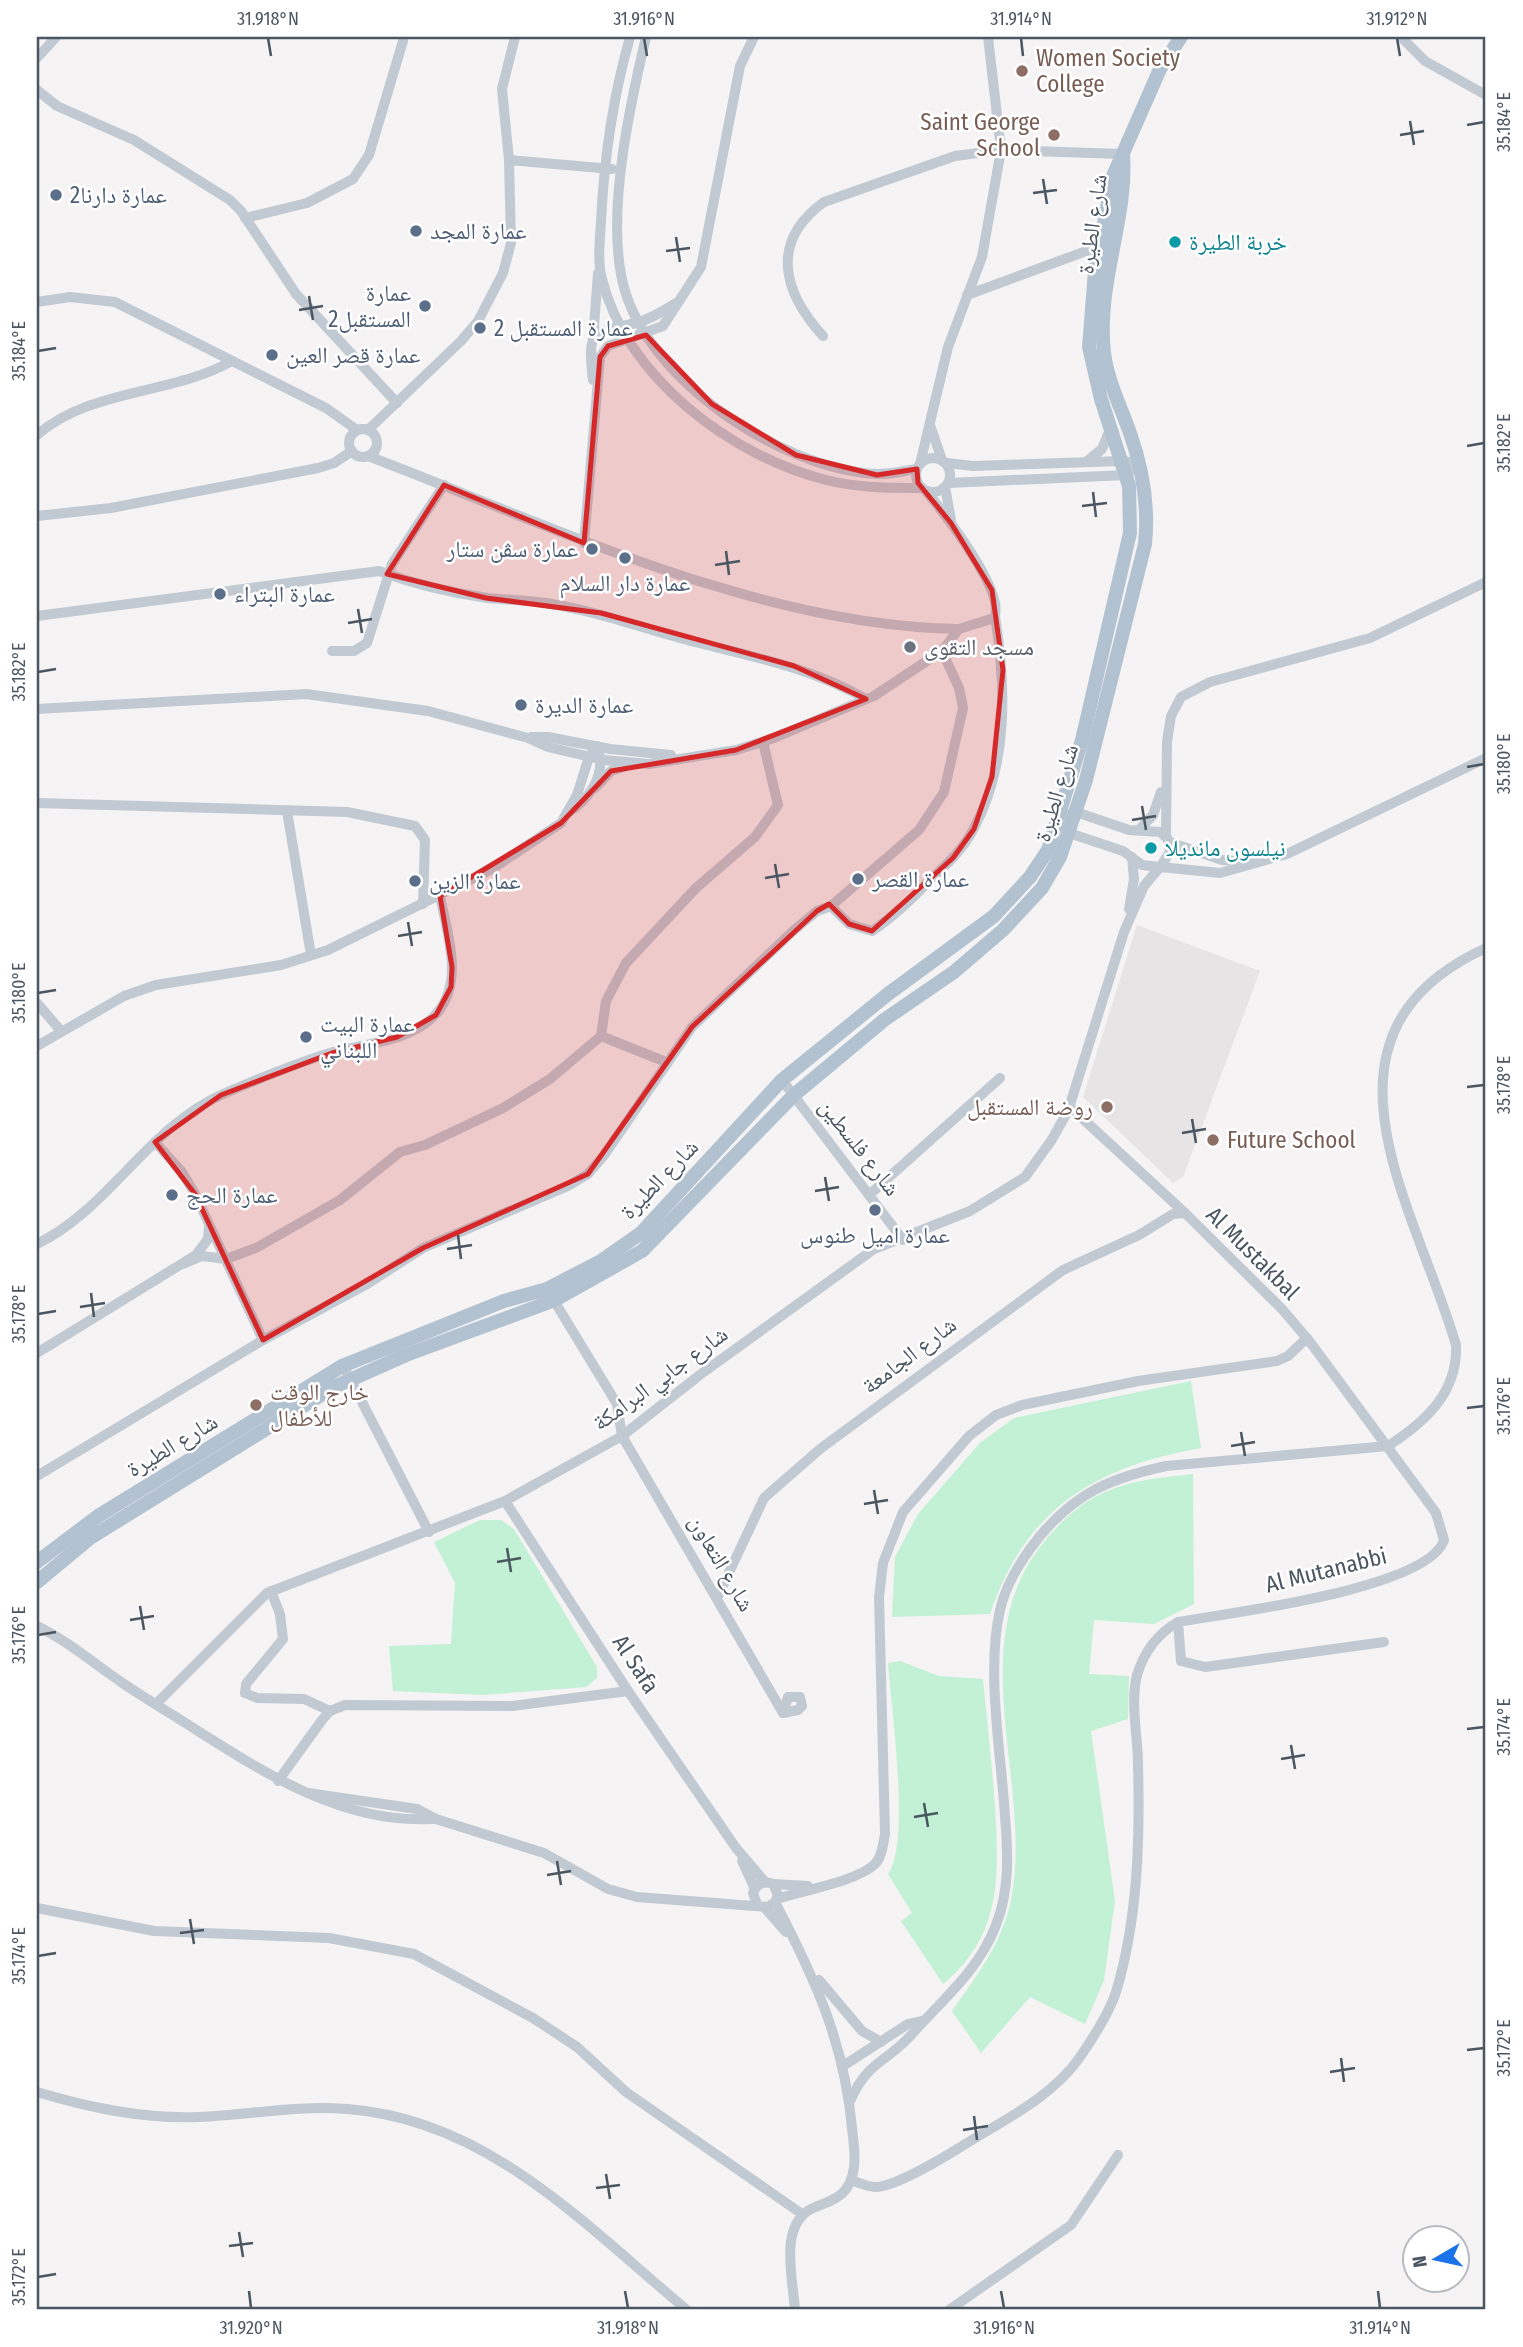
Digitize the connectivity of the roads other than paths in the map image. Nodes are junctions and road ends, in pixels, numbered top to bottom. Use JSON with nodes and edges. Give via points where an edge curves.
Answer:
{"nodes":[{"id":1,"x":56,"y":37,"type":"edge"},
{"id":2,"x":515,"y":37,"type":"edge"},
{"id":3,"x":630,"y":37,"type":"edge"},
{"id":4,"x":646,"y":37,"type":"edge"},
{"id":5,"x":754,"y":37,"type":"edge"},
{"id":6,"x":988,"y":37,"type":"edge"},
{"id":7,"x":1181,"y":37,"type":"edge"},
{"id":8,"x":1401,"y":37,"type":"edge"},
{"id":9,"x":403,"y":41,"type":"dead end"},
{"id":10,"x":37,"y":58,"type":"edge"},
{"id":11,"x":37,"y":90,"type":"edge"},
{"id":12,"x":1486,"y":95,"type":"edge"},
{"id":13,"x":1001,"y":150,"type":"junction"},
{"id":14,"x":1122,"y":154,"type":"junction"},
{"id":15,"x":509,"y":160,"type":"junction"},
{"id":16,"x":605,"y":168,"type":"junction"},
{"id":17,"x":622,"y":169,"type":"junction"},
{"id":18,"x":245,"y":218,"type":"junction"},
{"id":19,"x":1100,"y":246,"type":"junction"},
{"id":20,"x":599,"y":253,"type":"junction"},
{"id":21,"x":967,"y":295,"type":"junction"},
{"id":22,"x":678,"y":301,"type":"junction"},
{"id":23,"x":37,"y":302,"type":"edge"},
{"id":24,"x":639,"y":322,"type":"junction"},
{"id":25,"x":621,"y":326,"type":"junction"},
{"id":26,"x":646,"y":335,"type":"junction"},
{"id":27,"x":822,"y":336,"type":"dead end"},
{"id":28,"x":628,"y":338,"type":"junction"},
{"id":29,"x":593,"y":340,"type":"junction"},
{"id":30,"x":232,"y":360,"type":"junction"},
{"id":31,"x":397,"y":403,"type":"junction"},
{"id":32,"x":595,"y":403,"type":"junction"},
{"id":33,"x":930,"y":419,"type":"junction"},
{"id":34,"x":1111,"y":426,"type":"junction"},
{"id":35,"x":362,"y":430,"type":"junction"},
{"id":36,"x":37,"y":435,"type":"edge"},
{"id":37,"x":352,"y":451,"type":"junction"},
{"id":38,"x":368,"y":456,"type":"junction"},
{"id":39,"x":944,"y":461,"type":"junction"},
{"id":40,"x":1122,"y":461,"type":"junction"},
{"id":41,"x":1086,"y":462,"type":"junction"},
{"id":42,"x":1140,"y":464,"type":"junction"},
{"id":43,"x":918,"y":466,"type":"junction"},
{"id":44,"x":1126,"y":475,"type":"junction"},
{"id":45,"x":444,"y":485,"type":"junction"},
{"id":46,"x":947,"y":485,"type":"junction"},
{"id":47,"x":924,"y":489,"type":"junction"},
{"id":48,"x":37,"y":516,"type":"edge"},
{"id":49,"x":951,"y":523,"type":"junction"},
{"id":50,"x":584,"y":543,"type":"junction"},
{"id":51,"x":387,"y":574,"type":"junction"},
{"id":52,"x":1486,"y":582,"type":"edge"},
{"id":53,"x":995,"y":615,"type":"junction"},
{"id":54,"x":37,"y":617,"type":"edge"},
{"id":55,"x":960,"y":629,"type":"junction"},
{"id":56,"x":332,"y":651,"type":"dead end"},
{"id":57,"x":942,"y":651,"type":"junction"},
{"id":58,"x":866,"y":699,"type":"junction"},
{"id":59,"x":37,"y":709,"type":"edge"},
{"id":60,"x":528,"y":737,"type":"junction"},
{"id":61,"x":763,"y":742,"type":"junction"},
{"id":62,"x":597,"y":746,"type":"junction"},
{"id":63,"x":562,"y":751,"type":"junction"},
{"id":64,"x":687,"y":756,"type":"junction"},
{"id":65,"x":595,"y":758,"type":"junction"},
{"id":66,"x":1486,"y":758,"type":"edge"},
{"id":67,"x":631,"y":764,"type":"junction"},
{"id":68,"x":1165,"y":779,"type":"junction"},
{"id":69,"x":581,"y":784,"type":"junction"},
{"id":70,"x":589,"y":796,"type":"junction"},
{"id":71,"x":37,"y":803,"type":"edge"},
{"id":72,"x":287,"y":811,"type":"junction"},
{"id":73,"x":569,"y":812,"type":"junction"},
{"id":74,"x":1076,"y":812,"type":"junction"},
{"id":75,"x":1059,"y":818,"type":"junction"},
{"id":76,"x":1139,"y":830,"type":"junction"},
{"id":77,"x":1069,"y":833,"type":"junction"},
{"id":78,"x":1168,"y":839,"type":"junction"},
{"id":79,"x":1132,"y":857,"type":"junction"},
{"id":80,"x":1258,"y":862,"type":"junction"},
{"id":81,"x":1160,"y":867,"type":"junction"},
{"id":82,"x":440,"y":896,"type":"junction"},
{"id":83,"x":423,"y":904,"type":"junction"},
{"id":84,"x":831,"y":906,"type":"junction"},
{"id":85,"x":1125,"y":932,"type":"junction"},
{"id":86,"x":1486,"y":948,"type":"edge"},
{"id":87,"x":311,"y":955,"type":"junction"},
{"id":88,"x":37,"y":1003,"type":"edge"},
{"id":89,"x":61,"y":1031,"type":"junction"},
{"id":90,"x":601,"y":1036,"type":"junction"},
{"id":91,"x":37,"y":1046,"type":"edge"},
{"id":92,"x":666,"y":1062,"type":"junction"},
{"id":93,"x":1000,"y":1078,"type":"dead end"},
{"id":94,"x":782,"y":1080,"type":"junction"},
{"id":95,"x":794,"y":1095,"type":"junction"},
{"id":96,"x":1070,"y":1107,"type":"junction"},
{"id":97,"x":155,"y":1142,"type":"junction"},
{"id":98,"x":869,"y":1195,"type":"junction"},
{"id":99,"x":1185,"y":1213,"type":"junction"},
{"id":100,"x":209,"y":1221,"type":"junction"},
{"id":101,"x":903,"y":1240,"type":"junction"},
{"id":102,"x":37,"y":1244,"type":"edge"},
{"id":103,"x":226,"y":1259,"type":"junction"},
{"id":104,"x":183,"y":1264,"type":"junction"},
{"id":105,"x":551,"y":1295,"type":"junction"},
{"id":106,"x":1307,"y":1338,"type":"junction"},
{"id":107,"x":263,"y":1340,"type":"junction"},
{"id":108,"x":37,"y":1353,"type":"edge"},
{"id":109,"x":342,"y":1366,"type":"junction"},
{"id":110,"x":350,"y":1380,"type":"junction"},
{"id":111,"x":622,"y":1436,"type":"junction"},
{"id":112,"x":1388,"y":1446,"type":"junction"},
{"id":113,"x":37,"y":1476,"type":"edge"},
{"id":114,"x":505,"y":1501,"type":"junction"},
{"id":115,"x":429,"y":1532,"type":"junction"},
{"id":116,"x":37,"y":1562,"type":"edge"},
{"id":117,"x":37,"y":1582,"type":"edge"},
{"id":118,"x":271,"y":1591,"type":"junction"},
{"id":119,"x":718,"y":1596,"type":"junction"},
{"id":120,"x":1178,"y":1622,"type":"junction"},
{"id":121,"x":37,"y":1626,"type":"edge"},
{"id":122,"x":1384,"y":1642,"type":"dead end"},
{"id":123,"x":628,"y":1691,"type":"junction"},
{"id":124,"x":156,"y":1704,"type":"junction"},
{"id":125,"x":330,"y":1711,"type":"junction"},
{"id":126,"x":783,"y":1713,"type":"dead end"},
{"id":127,"x":278,"y":1781,"type":"junction"},
{"id":128,"x":765,"y":1895,"type":"junction"},
{"id":129,"x":37,"y":1908,"type":"edge"},
{"id":130,"x":807,"y":1966,"type":"junction"},
{"id":131,"x":921,"y":2021,"type":"junction"},
{"id":132,"x":881,"y":2042,"type":"junction"},
{"id":133,"x":842,"y":2066,"type":"junction"},
{"id":134,"x":37,"y":2092,"type":"edge"},
{"id":135,"x":850,"y":2101,"type":"junction"},
{"id":136,"x":1118,"y":2155,"type":"dead end"},
{"id":137,"x":851,"y":2180,"type":"junction"},
{"id":138,"x":802,"y":2214,"type":"junction"},
{"id":139,"x":687,"y":2310,"type":"edge"},
{"id":140,"x":794,"y":2310,"type":"edge"},
{"id":141,"x":949,"y":2310,"type":"edge"}],
"edges":[{"from":1,"to":10,"type":"street"},
{"from":2,"to":15,"type":"street","via":[[502,89]]},
{"from":3,"to":16,"type":"street"},
{"from":4,"to":17,"type":"street"},
{"from":5,"to":22,"type":"street","via":[[740,66],[701,267]]},
{"from":6,"to":13,"type":"street"},
{"from":7,"to":14,"type":"main road","via":[[1160,69]]},
{"from":8,"to":12,"type":"street","via":[[1426,61]]},
{"from":9,"to":18,"type":"street","via":[[369,155],[353,179],[307,203]]},
{"from":11,"to":18,"type":"street","via":[[57,106],[181,167],[230,200]]},
{"from":13,"to":14,"type":"street"},
{"from":13,"to":21,"type":"street","via":[[982,257]]},
{"from":13,"to":27,"type":"street","via":[[955,156],[824,202],[808,214],[795,234],[786,270],[794,300]]},
{"from":14,"to":19,"type":"main road","name":"شارع الطيرة","via":[[1113,176]]},
{"from":14,"to":42,"type":"main road","name":"شارع الطيرة","via":[[1124,176],[1108,263],[1103,344],[1112,386]]},
{"from":15,"to":16,"type":"street"},
{"from":15,"to":31,"type":"street","via":[[510,243],[503,272],[478,321]]},
{"from":16,"to":17,"type":"street"},
{"from":16,"to":20,"type":"street"},
{"from":17,"to":24,"type":"street","via":[[621,275]]},
{"from":18,"to":31,"type":"street","via":[[296,294]]},
{"from":19,"to":21,"type":"street"},
{"from":19,"to":34,"type":"main road","name":"شارع الطيرة","via":[[1089,347]]},
{"from":20,"to":25,"type":"street","via":[[601,277]]},
{"from":20,"to":29,"type":"street"},
{"from":21,"to":33,"type":"street"},
{"from":22,"to":24,"type":"street"},
{"from":22,"to":26,"type":"street","via":[[663,326]]},
{"from":23,"to":30,"type":"street","via":[[70,297],[115,302]]},
{"from":24,"to":25,"type":"street"},
{"from":24,"to":26,"type":"street"},
{"from":25,"to":28,"type":"street"},
{"from":25,"to":29,"type":"street","via":[[603,329]]},
{"from":26,"to":28,"type":"street"},
{"from":26,"to":43,"type":"street","via":[[681,377],[712,404],[796,455],[877,475]]},
{"from":28,"to":32,"type":"street","via":[[603,350]]},
{"from":28,"to":47,"type":"street","via":[[655,375],[689,407],[764,457],[854,486]]},
{"from":29,"to":32,"type":"street"},
{"from":30,"to":35,"type":"street"},
{"from":30,"to":36,"type":"street","via":[[208,375],[83,409]]},
{"from":31,"to":35,"type":"street"},
{"from":32,"to":50,"type":"street"},
{"from":33,"to":39,"type":"street"},
{"from":33,"to":43,"type":"street"},
{"from":34,"to":40,"type":"main road","name":"شارع الطيرة"},
{"from":34,"to":41,"type":"street","via":[[1106,444]]},
{"from":35,"to":37,"type":"street","via":[[350,437]]},
{"from":35,"to":38,"type":"street","via":[[377,442]]},
{"from":37,"to":38,"type":"street"},
{"from":37,"to":48,"type":"street","via":[[318,468],[111,508]]},
{"from":38,"to":45,"type":"street"},
{"from":39,"to":41,"type":"street","via":[[973,466]]},
{"from":39,"to":43,"type":"street","via":[[932,457]]},
{"from":39,"to":46,"type":"street","via":[[951,473]]},
{"from":40,"to":41,"type":"street"},
{"from":40,"to":42,"type":"street"},
{"from":40,"to":44,"type":"main road","name":"شارع الطيرة"},
{"from":42,"to":44,"type":"street"},
{"from":42,"to":74,"type":"main road","name":"شارع الطيرة","via":[[1147,518],[1145,544]]},
{"from":43,"to":47,"type":"street","via":[[916,477]]},
{"from":44,"to":46,"type":"street"},
{"from":44,"to":75,"type":"main road","name":"شارع الطيرة","via":[[1130,533]]},
{"from":45,"to":50,"type":"street"},
{"from":45,"to":51,"type":"street"},
{"from":46,"to":47,"type":"street","via":[[938,492]]},
{"from":46,"to":49,"type":"street"},
{"from":47,"to":49,"type":"street"},
{"from":49,"to":53,"type":"street","via":[[992,590]]},
{"from":50,"to":55,"type":"street","via":[[802,609],[914,628]]},
{"from":51,"to":54,"type":"street","via":[[369,572]]},
{"from":51,"to":56,"type":"street","via":[[367,643],[354,651]]},
{"from":51,"to":58,"type":"street","via":[[486,598],[601,613],[794,666]]},
{"from":52,"to":68,"type":"street","via":[[1370,638],[1192,690],[1181,697],[1171,716]]},
{"from":53,"to":55,"type":"street"},
{"from":53,"to":84,"type":"street","via":[[1003,670],[1003,717],[992,777],[974,829],[906,906],[872,931],[849,924]]},
{"from":55,"to":57,"type":"street"},
{"from":57,"to":58,"type":"street"},
{"from":57,"to":84,"type":"street","via":[[963,708],[944,792],[919,830]]},
{"from":58,"to":61,"type":"street"},
{"from":59,"to":60,"type":"street","via":[[306,694],[428,711]]},
{"from":60,"to":62,"type":"street"},
{"from":60,"to":63,"type":"street"},
{"from":61,"to":64,"type":"street"},
{"from":61,"to":90,"type":"street","via":[[779,805],[755,837],[696,888],[626,963],[606,1001]]},
{"from":62,"to":64,"type":"street"},
{"from":62,"to":65,"type":"street"},
{"from":63,"to":65,"type":"street"},
{"from":63,"to":69,"type":"street","via":[[576,761]]},
{"from":64,"to":67,"type":"street"},
{"from":65,"to":67,"type":"street"},
{"from":65,"to":69,"type":"street"},
{"from":65,"to":70,"type":"street"},
{"from":66,"to":80,"type":"street","via":[[1287,854]]},
{"from":67,"to":70,"type":"street","via":[[611,771]]},
{"from":68,"to":76,"type":"street","via":[[1153,815]]},
{"from":68,"to":78,"type":"street"},
{"from":69,"to":73,"type":"street"},
{"from":70,"to":73,"type":"street"},
{"from":71,"to":72,"type":"street"},
{"from":72,"to":83,"type":"street","via":[[347,812],[415,826],[425,840]]},
{"from":72,"to":87,"type":"street"},
{"from":73,"to":82,"type":"street","via":[[561,823],[492,869]]},
{"from":74,"to":75,"type":"street"},
{"from":74,"to":76,"type":"street"},
{"from":74,"to":77,"type":"main road","name":"شارع الطيرة"},
{"from":75,"to":77,"type":"street"},
{"from":75,"to":94,"type":"main road","name":"شارع الطيرة","via":[[1048,850],[994,916]]},
{"from":76,"to":78,"type":"street","via":[[1155,830]]},
{"from":77,"to":79,"type":"street"},
{"from":77,"to":95,"type":"main road","name":"شارع الطيرة","via":[[1042,888],[1010,923]]},
{"from":78,"to":80,"type":"street","via":[[1222,860]]},
{"from":78,"to":81,"type":"street","via":[[1168,857]]},
{"from":79,"to":81,"type":"street","via":[[1147,867]]},
{"from":79,"to":85,"type":"street","via":[[1134,879]]},
{"from":80,"to":81,"type":"street","via":[[1220,873]]},
{"from":81,"to":85,"type":"street","via":[[1144,886]]},
{"from":82,"to":83,"type":"street"},
{"from":82,"to":97,"type":"street","via":[[452,967],[451,987],[436,1015],[397,1037],[332,1053],[221,1095],[191,1112]]},
{"from":83,"to":87,"type":"street"},
{"from":84,"to":92,"type":"street","via":[[817,911],[793,931],[716,1002]]},
{"from":85,"to":96,"type":"street","name":"شارع جابي البرامكة"},
{"from":86,"to":112,"type":"street","via":[[1426,988],[1392,1033],[1386,1055],[1389,1152],[1444,1304],[1457,1363],[1433,1410]]},
{"from":87,"to":89,"type":"street","via":[[281,965],[156,985],[124,996]]},
{"from":88,"to":89,"type":"street"},
{"from":89,"to":91,"type":"street"},
{"from":90,"to":92,"type":"street"},
{"from":90,"to":103,"type":"street","via":[[550,1079],[503,1108],[400,1152],[340,1200],[256,1248]]},
{"from":92,"to":107,"type":"street","via":[[588,1174],[423,1248]]},
{"from":93,"to":98,"type":"street"},
{"from":94,"to":95,"type":"street","name":"شارع فلسطين"},
{"from":94,"to":105,"type":"main road","name":"شارع الطيرة","via":[[641,1233]]},
{"from":95,"to":98,"type":"street","name":"شارع فلسطين"},
{"from":95,"to":105,"type":"main road","name":"شارع الطيرة","via":[[642,1251]]},
{"from":96,"to":99,"type":"street","name":"Al Mustakbal"},
{"from":96,"to":101,"type":"street","name":"شارع جابي البرامكة","via":[[1025,1177],[970,1211]]},
{"from":97,"to":100,"type":"street","via":[[182,1172]]},
{"from":97,"to":102,"type":"street","via":[[98,1198]]},
{"from":98,"to":101,"type":"street","name":"شارع فلسطين"},
{"from":99,"to":106,"type":"street","name":"Al Mustakbal"},
{"from":99,"to":119,"type":"street","name":"شارع الجامعة","via":[[1172,1214],[1139,1235],[1063,1270],[820,1449],[764,1498]]},
{"from":100,"to":103,"type":"street"},
{"from":100,"to":104,"type":"street","via":[[203,1248]]},
{"from":101,"to":111,"type":"street","name":"شارع جابي البرامكة","via":[[874,1249]]},
{"from":103,"to":104,"type":"street","via":[[202,1256]]},
{"from":103,"to":107,"type":"street"},
{"from":104,"to":108,"type":"street"},
{"from":105,"to":109,"type":"main road","name":"شارع الطيرة","via":[[504,1301]]},
{"from":105,"to":110,"type":"main road","name":"شارع الطيرة"},
{"from":105,"to":111,"type":"street","via":[[617,1404]]},
{"from":106,"to":112,"type":"street","name":"Al Mustakbal"},
{"from":106,"to":128,"type":"street","via":[[1289,1356],[1260,1365],[1138,1381],[1022,1405],[996,1415],[969,1436],[903,1512],[883,1563],[879,1597],[885,1834],[877,1863],[866,1871],[815,1886]]},
{"from":107,"to":113,"type":"street"},
{"from":109,"to":110,"type":"street"},
{"from":109,"to":116,"type":"main road","name":"شارع الطيرة","via":[[98,1516]]},
{"from":110,"to":115,"type":"street"},
{"from":110,"to":117,"type":"main road","name":"شارع الطيرة","via":[[90,1538]]},
{"from":111,"to":114,"type":"street","name":"شارع جابي البرامكة"},
{"from":111,"to":119,"type":"street","name":"شارع التعاون"},
{"from":112,"to":120,"type":"street","name":"Al Mutanabbi","via":[[1441,1524],[1444,1540],[1437,1555],[1385,1580],[1338,1593]]},
{"from":112,"to":131,"type":"street","via":[[1166,1466],[1130,1474],[1088,1492],[1046,1529],[1005,1593],[996,1638],[1008,1860],[997,1923],[969,1976]]},
{"from":114,"to":115,"type":"street","name":"شارع جابي البرامكة"},
{"from":114,"to":123,"type":"street","name":"Al Safa"},
{"from":115,"to":118,"type":"street","name":"شارع جابي البرامكة"},
{"from":118,"to":124,"type":"street","name":"شارع جابي البرامكة"},
{"from":118,"to":125,"type":"street","via":[[283,1639],[246,1684],[245,1693],[257,1698],[304,1699]]},
{"from":119,"to":126,"type":"street","name":"شارع التعاون"},
{"from":120,"to":122,"type":"street","via":[[1181,1661],[1205,1667]]},
{"from":120,"to":137,"type":"street","via":[[1150,1646],[1136,1684],[1140,1836],[1135,1884],[1115,1994],[1079,2059],[1052,2088],[942,2158],[886,2186]]},
{"from":121,"to":124,"type":"street"},
{"from":123,"to":125,"type":"street","via":[[512,1706],[356,1703]]},
{"from":123,"to":128,"type":"street","name":"Al Safa"},
{"from":124,"to":127,"type":"street"},
{"from":125,"to":127,"type":"street"},
{"from":127,"to":128,"type":"street","via":[[308,1793],[417,1809],[544,1853],[608,1889],[637,1897],[711,1902]]},
{"from":128,"to":130,"type":"street","name":"Al Safa"},
{"from":129,"to":138,"type":"street","via":[[154,1931],[329,1938],[414,1954],[577,2047],[626,2092]]},
{"from":130,"to":132,"type":"street","via":[[862,2031]]},
{"from":130,"to":133,"type":"street","name":"Al Safa","via":[[832,2022]]},
{"from":131,"to":132,"type":"street"},
{"from":131,"to":135,"type":"street","via":[[913,2034],[864,2074]]},
{"from":132,"to":133,"type":"street"},
{"from":133,"to":135,"type":"street","name":"Al Safa"},
{"from":134,"to":139,"type":"street","via":[[139,2115],[198,2117],[309,2108],[381,2112],[414,2121],[465,2140],[530,2178]]},
{"from":135,"to":137,"type":"street","name":"Al Safa","via":[[855,2157]]},
{"from":136,"to":141,"type":"street","via":[[1071,2225]]},
{"from":137,"to":138,"type":"street","via":[[840,2195]]},
{"from":138,"to":140,"type":"street","via":[[791,2237]]}]}
